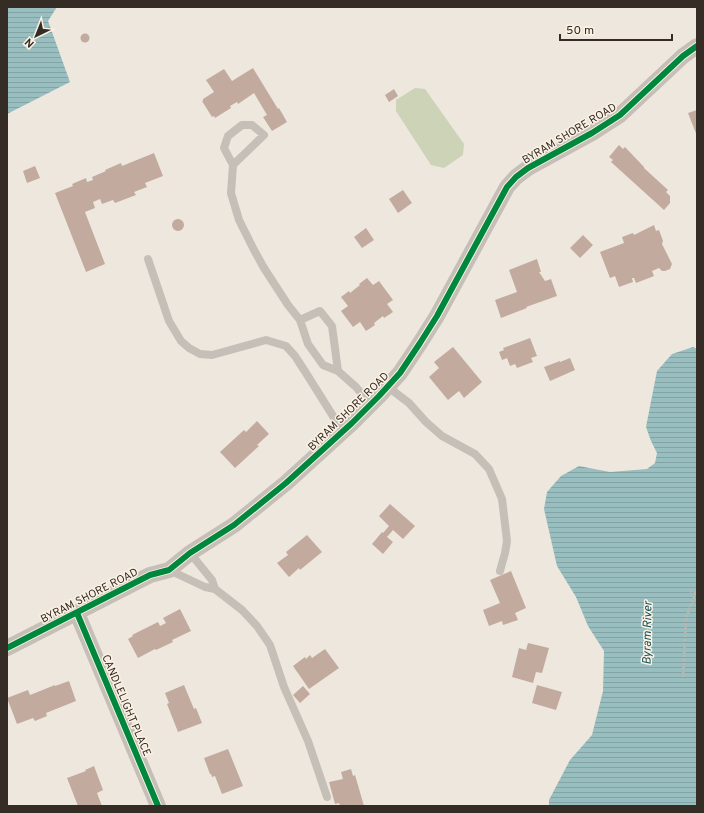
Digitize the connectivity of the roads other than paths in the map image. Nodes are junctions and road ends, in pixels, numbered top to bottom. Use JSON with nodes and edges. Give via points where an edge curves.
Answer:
{"nodes":[{"id":1,"x":697,"y":46,"type":"edge"},
{"id":2,"x":233,"y":165,"type":"junction"},
{"id":3,"x":148,"y":259,"type":"dead end"},
{"id":4,"x":300,"y":320,"type":"junction"},
{"id":5,"x":338,"y":371,"type":"junction"},
{"id":6,"x":388,"y":387,"type":"junction"},
{"id":7,"x":371,"y":405,"type":"junction"},
{"id":8,"x":343,"y":432,"type":"junction"},
{"id":9,"x":190,"y":553,"type":"junction"},
{"id":10,"x":169,"y":570,"type":"junction"},
{"id":11,"x":500,"y":571,"type":"dead end"},
{"id":12,"x":215,"y":589,"type":"junction"},
{"id":13,"x":78,"y":613,"type":"junction"},
{"id":14,"x":7,"y":648,"type":"edge"},
{"id":15,"x":327,"y":797,"type":"dead end"},
{"id":16,"x":158,"y":806,"type":"edge"}],
"edges":[{"from":1,"to":6,"type":"street","name":"BYRAM SHORE ROAD","via":[[620,115],[516,177],[507,187],[437,316]]},
{"from":2,"to":2,"type":"lane","via":[[224,148],[228,136],[242,125],[252,125],[264,136]]},
{"from":2,"to":4,"type":"lane","via":[[231,193],[239,220],[264,268]]},
{"from":3,"to":8,"type":"lane","via":[[169,322],[181,341],[200,354],[212,355],[266,340],[286,346]]},
{"from":4,"to":5,"type":"lane","via":[[308,344],[323,365]]},
{"from":4,"to":5,"type":"lane","via":[[320,311],[332,326]]},
{"from":5,"to":7,"type":"lane","via":[[356,386]]},
{"from":6,"to":7,"type":"street","name":"BYRAM SHORE ROAD"},
{"from":6,"to":11,"type":"lane","via":[[409,403],[442,436],[475,454],[489,469],[502,499],[507,541]]},
{"from":7,"to":8,"type":"street","name":"BYRAM SHORE ROAD"},
{"from":8,"to":9,"type":"street","name":"BYRAM SHORE ROAD","via":[[261,504]]},
{"from":9,"to":10,"type":"street","name":"BYRAM SHORE ROAD"},
{"from":9,"to":12,"type":"lane","via":[[212,580]]},
{"from":10,"to":12,"type":"lane"},
{"from":10,"to":13,"type":"street","name":"BYRAM SHORE ROAD","via":[[150,575]]},
{"from":12,"to":15,"type":"lane","via":[[242,610],[270,645]]},
{"from":13,"to":14,"type":"street","name":"BYRAM SHORE ROAD"},
{"from":13,"to":16,"type":"street","name":"CANDLELIGHT PLACE"}]}
